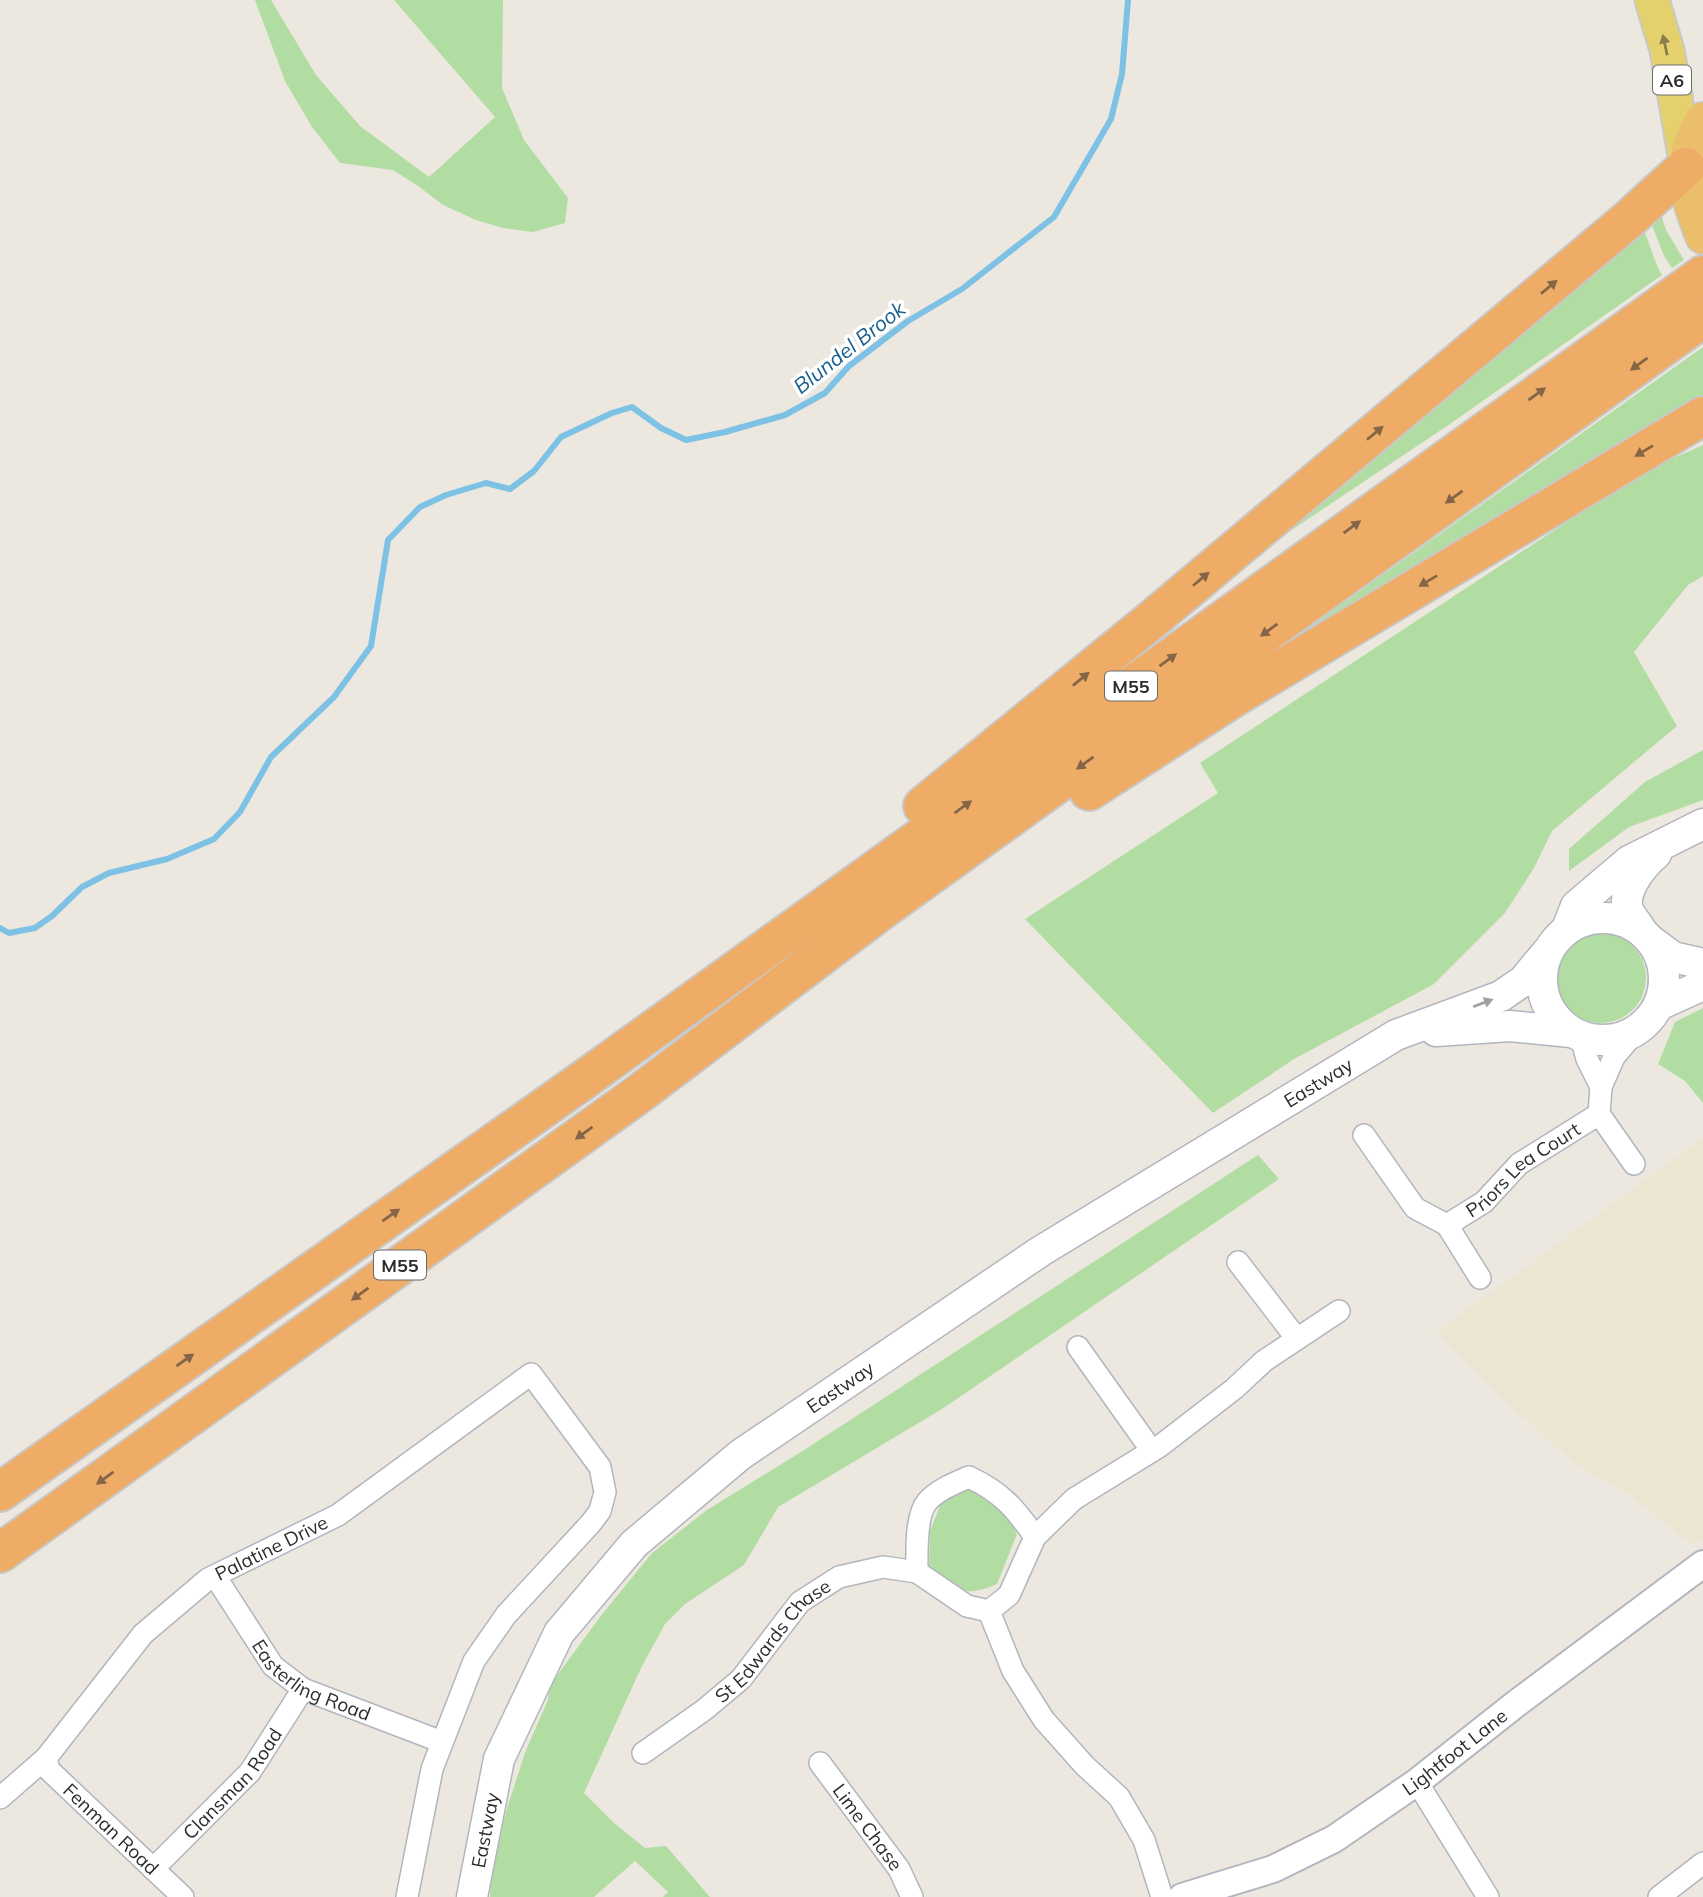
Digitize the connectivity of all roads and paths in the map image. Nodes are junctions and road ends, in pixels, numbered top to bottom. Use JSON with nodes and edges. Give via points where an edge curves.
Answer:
{"nodes":[{"id":1,"x":1652,"y":0,"type":"edge"},
{"id":2,"x":1703,"y":120,"type":"edge"},
{"id":3,"x":1686,"y":164,"type":"junction"},
{"id":4,"x":1703,"y":236,"type":"edge"},
{"id":5,"x":1693,"y":303,"type":"edge"},
{"id":6,"x":1703,"y":416,"type":"edge"},
{"id":7,"x":1690,"y":830,"type":"edge"},
{"id":8,"x":1567,"y":929,"type":"junction"},
{"id":9,"x":1645,"y":935,"type":"junction"},
{"id":10,"x":1547,"y":952,"type":"junction"},
{"id":11,"x":1703,"y":964,"type":"edge"},
{"id":12,"x":1703,"y":985,"type":"edge"},
{"id":13,"x":1659,"y":1005,"type":"junction"},
{"id":14,"x":1636,"y":1031,"type":"junction"},
{"id":15,"x":1396,"y":1035,"type":"junction"},
{"id":16,"x":1576,"y":1035,"type":"junction"},
{"id":17,"x":589,"y":1076,"type":"junction"},
{"id":18,"x":1601,"y":1087,"type":"junction"},
{"id":19,"x":640,"y":1093,"type":"junction"},
{"id":20,"x":1599,"y":1114,"type":"junction"},
{"id":21,"x":1364,"y":1135,"type":"dead end"},
{"id":22,"x":1634,"y":1164,"type":"dead end"},
{"id":23,"x":1447,"y":1225,"type":"junction"},
{"id":24,"x":1238,"y":1262,"type":"dead end"},
{"id":25,"x":1480,"y":1278,"type":"dead end"},
{"id":26,"x":1339,"y":1311,"type":"dead end"},
{"id":27,"x":1297,"y":1339,"type":"junction"},
{"id":28,"x":1079,"y":1347,"type":"dead end"},
{"id":29,"x":1152,"y":1451,"type":"junction"},
{"id":30,"x":0,"y":1492,"type":"edge"},
{"id":31,"x":1035,"y":1536,"type":"junction"},
{"id":32,"x":0,"y":1553,"type":"edge"},
{"id":33,"x":1703,"y":1564,"type":"edge"},
{"id":34,"x":917,"y":1572,"type":"junction"},
{"id":35,"x":215,"y":1576,"type":"junction"},
{"id":36,"x":989,"y":1611,"type":"junction"},
{"id":37,"x":303,"y":1689,"type":"junction"},
{"id":38,"x":442,"y":1742,"type":"junction"},
{"id":39,"x":643,"y":1753,"type":"dead end"},
{"id":40,"x":46,"y":1758,"type":"junction"},
{"id":41,"x":820,"y":1763,"type":"dead end"},
{"id":42,"x":1417,"y":1782,"type":"junction"},
{"id":43,"x":0,"y":1798,"type":"edge"},
{"id":44,"x":1703,"y":1863,"type":"edge"},
{"id":45,"x":153,"y":1869,"type":"junction"},
{"id":46,"x":183,"y":1897,"type":"edge"},
{"id":47,"x":407,"y":1897,"type":"edge"},
{"id":48,"x":472,"y":1897,"type":"edge"},
{"id":49,"x":912,"y":1897,"type":"edge"},
{"id":50,"x":1162,"y":1897,"type":"edge"},
{"id":51,"x":1182,"y":1897,"type":"edge"},
{"id":52,"x":1489,"y":1897,"type":"edge"},
{"id":53,"x":1658,"y":1897,"type":"edge"}],
"edges":[{"from":3,"to":1,"type":"main road","number":"A6","one_way":true,"via":[[1667,50]]},
{"from":2,"to":3,"type":"highway","number":"A6"},
{"from":3,"to":4,"type":"highway","number":"A6"},
{"from":17,"to":3,"type":"highway","number":"M55","one_way":true,"via":[[1138,632],[1639,210]]},
{"from":17,"to":5,"type":"highway","number":"M55","one_way":true},
{"from":5,"to":19,"type":"highway","number":"M55","one_way":true},
{"from":6,"to":19,"type":"highway","number":"M55","one_way":true,"via":[[1115,773]]},
{"from":7,"to":8,"type":"main road","via":[[1629,861],[1599,885],[1576,906]]},
{"from":7,"to":9,"type":"main road","via":[[1646,863],[1630,893],[1627,907]]},
{"from":8,"to":9,"type":"main road","via":[[1600,917],[1625,921]]},
{"from":8,"to":10,"type":"main road"},
{"from":9,"to":11,"type":"main road","via":[[1673,957]]},
{"from":9,"to":13,"type":"main road","via":[[1664,971]]},
{"from":15,"to":10,"type":"main road","name":"Eastway","one_way":true,"via":[[1501,996],[1523,981]]},
{"from":10,"to":16,"type":"main road","via":[[1541,987],[1549,1010]]},
{"from":12,"to":13,"type":"main road"},
{"from":13,"to":14,"type":"main road"},
{"from":14,"to":16,"type":"main road","via":[[1597,1041]]},
{"from":14,"to":18,"type":"street","name":"Priors Lea Court","via":[[1614,1057]]},
{"from":15,"to":16,"type":"main road","name":"Eastway","via":[[1510,1026]]},
{"from":15,"to":48,"type":"main road","name":"Eastway","via":[[1041,1251],[740,1455],[634,1544],[559,1633],[499,1759]]},
{"from":16,"to":18,"type":"street","name":"Priors Lea Court"},
{"from":30,"to":17,"type":"highway","number":"M55","one_way":true},
{"from":18,"to":20,"type":"street","name":"Priors Lea Court"},
{"from":19,"to":32,"type":"highway","number":"M55","one_way":true},
{"from":20,"to":22,"type":"street","name":"Priors Lea Court"},
{"from":20,"to":23,"type":"street","name":"Priors Lea Court","via":[[1519,1164],[1484,1202]]},
{"from":21,"to":23,"type":"street","name":"Priors Lea Court","via":[[1415,1208]]},
{"from":23,"to":25,"type":"street","name":"Priors Lea Court"},
{"from":24,"to":27,"type":"street"},
{"from":26,"to":27,"type":"street"},
{"from":27,"to":29,"type":"street","via":[[1264,1360],[1234,1389]]},
{"from":28,"to":29,"type":"street"},
{"from":29,"to":31,"type":"street","via":[[1074,1499]]},
{"from":31,"to":34,"type":"street","via":[[1000,1494],[970,1477],[925,1503],[916,1538]]},
{"from":31,"to":36,"type":"street","via":[[1009,1595]]},
{"from":33,"to":42,"type":"street","name":"Lightfoot Lane"},
{"from":34,"to":36,"type":"street","name":"St Edwards Chase","via":[[967,1605]]},
{"from":34,"to":39,"type":"street","name":"St Edwards Chase","via":[[883,1567],[839,1577],[800,1602],[741,1679]]},
{"from":35,"to":37,"type":"street","name":"Easterling Road","via":[[272,1666]]},
{"from":35,"to":38,"type":"street","name":"Palatine Drive","via":[[338,1516],[531,1374],[600,1467],[605,1492],[600,1511],[506,1615],[474,1661]]},
{"from":35,"to":40,"type":"street","name":"Palatine Drive","via":[[143,1634]]},
{"from":36,"to":50,"type":"street","via":[[1013,1671],[1044,1720],[1119,1797],[1144,1840]]},
{"from":37,"to":38,"type":"street","name":"Easterling Road"},
{"from":37,"to":45,"type":"street","name":"Clansman Road","via":[[250,1772]]},
{"from":38,"to":47,"type":"street","via":[[432,1769]]},
{"from":40,"to":43,"type":"street","name":"Palatine Drive"},
{"from":40,"to":45,"type":"street","name":"Fenman Road","via":[[49,1770]]},
{"from":41,"to":49,"type":"street","name":"Lime Chase","via":[[899,1869]]},
{"from":42,"to":51,"type":"street","name":"Lightfoot Lane","via":[[1334,1839],[1273,1869]]},
{"from":42,"to":52,"type":"street"},
{"from":44,"to":53,"type":"street"},
{"from":45,"to":46,"type":"street","name":"Fenman Road"}]}
